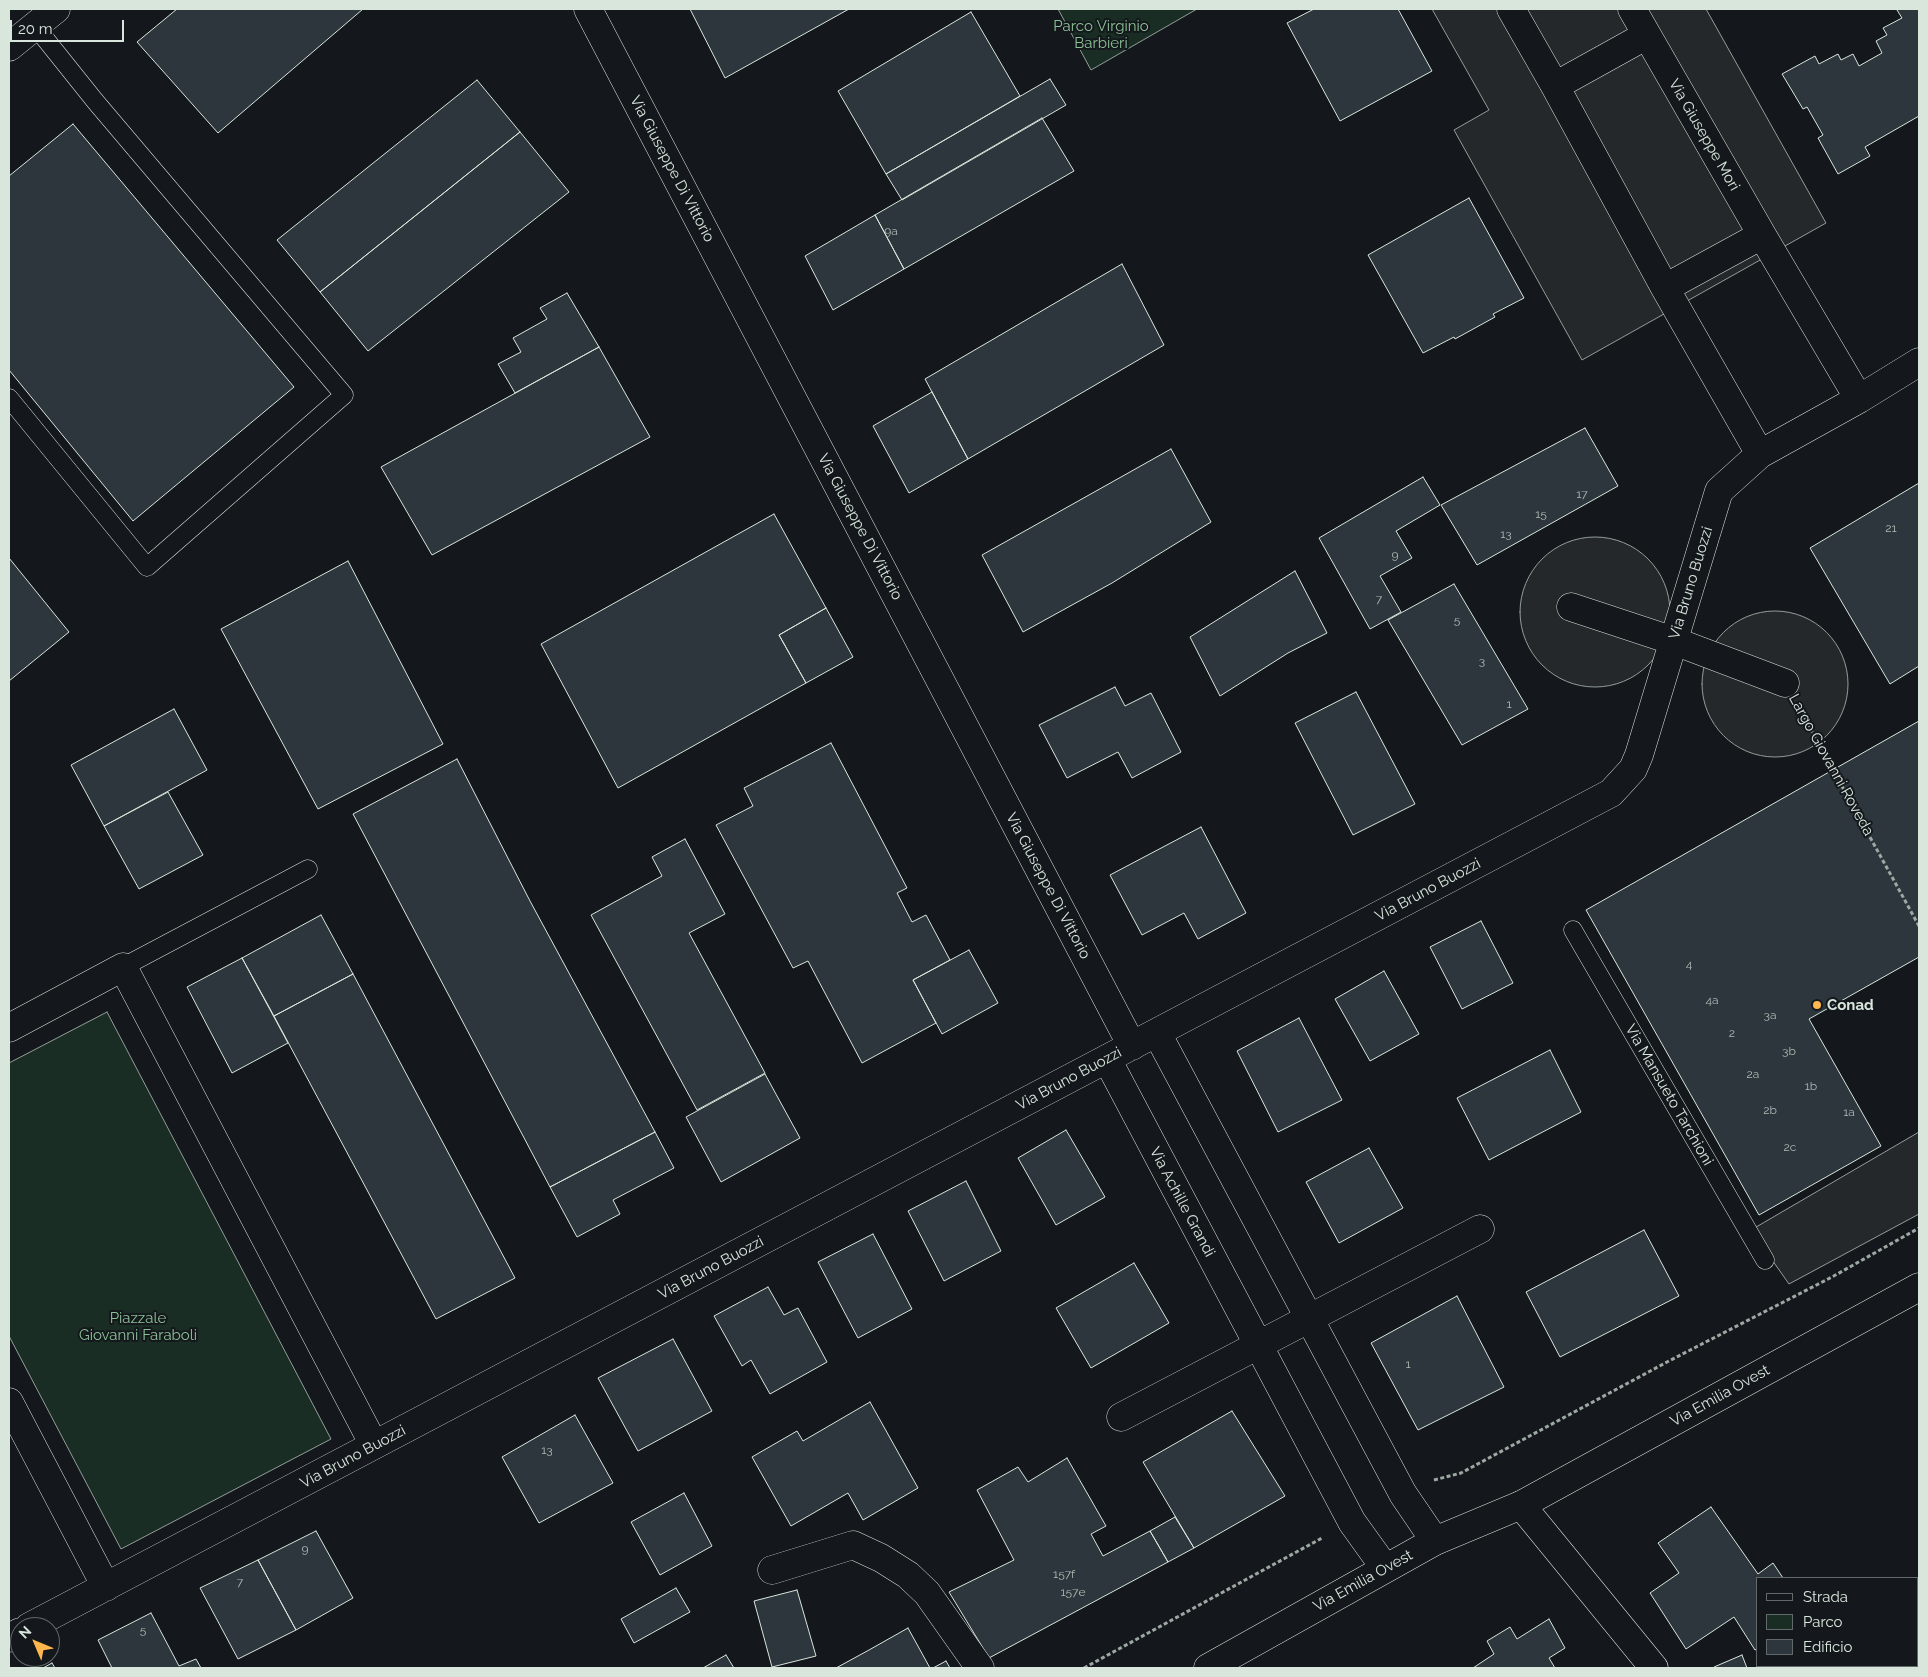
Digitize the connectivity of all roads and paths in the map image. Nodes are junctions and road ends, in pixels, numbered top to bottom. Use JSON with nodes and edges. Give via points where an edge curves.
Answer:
{"nodes":[{"id":1,"x":56,"y":9,"type":"edge"},
{"id":2,"x":588,"y":9,"type":"edge"},
{"id":3,"x":1511,"y":9,"type":"edge"},
{"id":4,"x":1632,"y":9,"type":"edge"},
{"id":5,"x":35,"y":26,"type":"junction"},
{"id":6,"x":1647,"y":35,"type":"junction"},
{"id":7,"x":9,"y":47,"type":"edge"},
{"id":8,"x":1556,"y":86,"type":"junction"},
{"id":9,"x":1762,"y":235,"type":"junction"},
{"id":10,"x":1665,"y":288,"type":"junction"},
{"id":11,"x":1919,"y":362,"type":"edge"},
{"id":12,"x":9,"y":398,"type":"edge"},
{"id":13,"x":1859,"y":399,"type":"junction"},
{"id":14,"x":1760,"y":454,"type":"junction"},
{"id":15,"x":1571,"y":607,"type":"dead end"},
{"id":16,"x":1674,"y":641,"type":"junction"},
{"id":17,"x":1785,"y":683,"type":"joint"},
{"id":18,"x":308,"y":869,"type":"dead end"},
{"id":19,"x":1919,"y":926,"type":"edge"},
{"id":20,"x":1573,"y":930,"type":"dead end"},
{"id":21,"x":123,"y":967,"type":"junction"},
{"id":22,"x":9,"y":1028,"type":"edge"},
{"id":23,"x":1157,"y":1033,"type":"junction"},
{"id":24,"x":1132,"y":1046,"type":"junction"},
{"id":25,"x":1106,"y":1059,"type":"junction"},
{"id":26,"x":1919,"y":1228,"type":"edge"},
{"id":27,"x":1480,"y":1230,"type":"dead end"},
{"id":28,"x":1766,"y":1260,"type":"dead end"},
{"id":29,"x":1919,"y":1287,"type":"edge"},
{"id":30,"x":1309,"y":1318,"type":"junction"},
{"id":31,"x":1258,"y":1345,"type":"junction"},
{"id":32,"x":9,"y":1402,"type":"edge"},
{"id":33,"x":1121,"y":1417,"type":"dead end"},
{"id":34,"x":374,"y":1446,"type":"junction"},
{"id":35,"x":1403,"y":1494,"type":"junction"},
{"id":36,"x":1521,"y":1505,"type":"junction"},
{"id":37,"x":1352,"y":1522,"type":"junction"},
{"id":38,"x":1435,"y":1541,"type":"junction"},
{"id":39,"x":1384,"y":1568,"type":"junction"},
{"id":40,"x":772,"y":1570,"type":"dead end"},
{"id":41,"x":106,"y":1587,"type":"junction"},
{"id":42,"x":48,"y":1617,"type":"edge"},
{"id":43,"x":980,"y":1668,"type":"edge"},
{"id":44,"x":1084,"y":1668,"type":"edge"},
{"id":45,"x":1210,"y":1668,"type":"edge"},
{"id":46,"x":1654,"y":1668,"type":"edge"}],
"edges":[{"from":1,"to":5,"type":"street"},
{"from":2,"to":24,"type":"street","name":"Via Giuseppe Di Vittorio"},
{"from":3,"to":8,"type":"street"},
{"from":4,"to":6,"type":"street","name":"Via Giuseppe Mori"},
{"from":5,"to":7,"type":"street"},
{"from":5,"to":12,"type":"lane","via":[[344,395],[147,567]]},
{"from":6,"to":8,"type":"street"},
{"from":6,"to":9,"type":"street","name":"Via Giuseppe Mori"},
{"from":8,"to":10,"type":"street"},
{"from":9,"to":10,"type":"street"},
{"from":9,"to":13,"type":"street","name":"Via Giuseppe Mori"},
{"from":10,"to":14,"type":"street"},
{"from":11,"to":13,"type":"street","name":"Via Bruno Buozzi"},
{"from":13,"to":14,"type":"street","name":"Via Bruno Buozzi"},
{"from":14,"to":16,"type":"street","name":"Via Bruno Buozzi","via":[[1719,491]]},
{"from":15,"to":16,"type":"street","name":"Largo Giovanni Roveda"},
{"from":16,"to":17,"type":"street","name":"Largo Giovanni Roveda"},
{"from":16,"to":23,"type":"street","name":"Via Bruno Buozzi","via":[[1633,769],[1611,793]]},
{"from":17,"to":19,"type":"path","name":"Largo Giovanni Roveda"},
{"from":18,"to":21,"type":"lane"},
{"from":20,"to":28,"type":"lane","name":"Via Mansueto Tarchioni"},
{"from":21,"to":22,"type":"street"},
{"from":21,"to":34,"type":"street"},
{"from":23,"to":24,"type":"street","name":"Via Bruno Buozzi"},
{"from":23,"to":30,"type":"street"},
{"from":24,"to":25,"type":"street","name":"Via Bruno Buozzi"},
{"from":25,"to":31,"type":"street","name":"Via Achille Grandi"},
{"from":25,"to":34,"type":"street","name":"Via Bruno Buozzi"},
{"from":26,"to":35,"type":"path","via":[[1461,1473],[1436,1479]]},
{"from":27,"to":30,"type":"street"},
{"from":29,"to":36,"type":"street","name":"Via Emilia Ovest"},
{"from":30,"to":31,"type":"street"},
{"from":30,"to":35,"type":"street"},
{"from":31,"to":33,"type":"street"},
{"from":31,"to":37,"type":"street","name":"Via Achille Grandi"},
{"from":32,"to":41,"type":"street"},
{"from":34,"to":41,"type":"street","name":"Via Bruno Buozzi"},
{"from":35,"to":38,"type":"street"},
{"from":36,"to":38,"type":"street","name":"Via Emilia Ovest"},
{"from":36,"to":46,"type":"street"},
{"from":37,"to":39,"type":"street","name":"Via Achille Grandi"},
{"from":37,"to":44,"type":"path"},
{"from":38,"to":39,"type":"street","name":"Via Emilia Ovest"},
{"from":39,"to":45,"type":"street","name":"Via Emilia Ovest"},
{"from":40,"to":43,"type":"street","via":[[852,1545],[881,1558],[908,1575],[927,1593]]},
{"from":41,"to":42,"type":"street","name":"Via Bruno Buozzi"}]}
